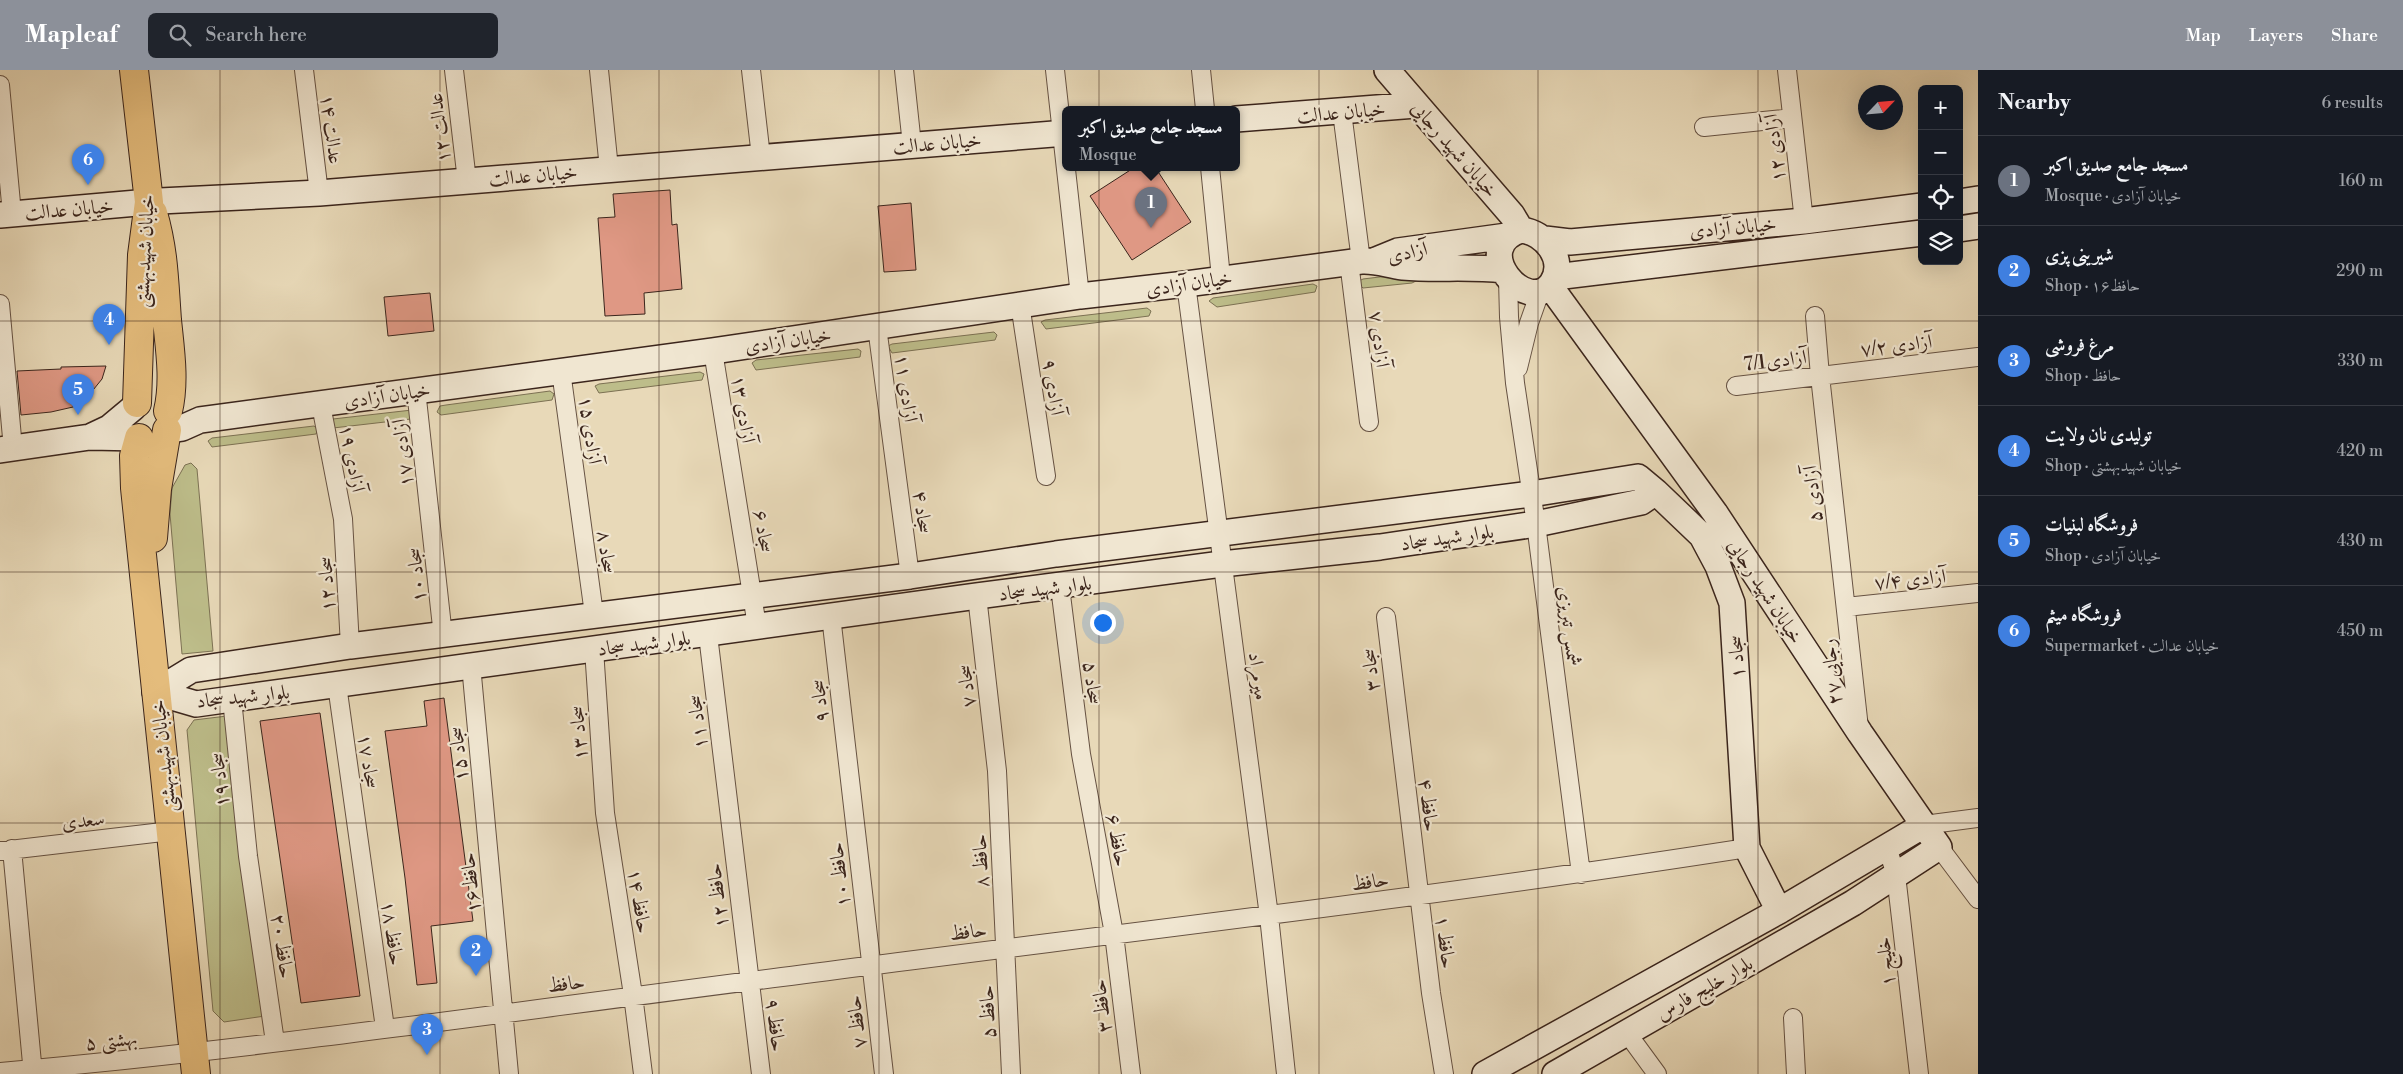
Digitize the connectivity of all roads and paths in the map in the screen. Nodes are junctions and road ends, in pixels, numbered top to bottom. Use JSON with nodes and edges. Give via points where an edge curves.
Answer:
{"nodes":[{"id":1,"x":134,"y":70,"type":"edge"},
{"id":2,"x":304,"y":70,"type":"edge"},
{"id":3,"x":454,"y":70,"type":"edge"},
{"id":4,"x":598,"y":70,"type":"edge"},
{"id":5,"x":751,"y":70,"type":"edge"},
{"id":6,"x":904,"y":70,"type":"edge"},
{"id":7,"x":1054,"y":70,"type":"edge"},
{"id":8,"x":1201,"y":70,"type":"edge"},
{"id":9,"x":1787,"y":70,"type":"edge"},
{"id":10,"x":1390,"y":72,"type":"edge"},
{"id":11,"x":0,"y":85,"type":"edge"},
{"id":12,"x":1416,"y":105,"type":"junction"},
{"id":13,"x":1205,"y":106,"type":"edge"},
{"id":14,"x":1342,"y":112,"type":"junction"},
{"id":15,"x":1792,"y":118,"type":"junction"},
{"id":16,"x":1240,"y":119,"type":"edge"},
{"id":17,"x":1062,"y":126,"type":"edge"},
{"id":18,"x":1704,"y":127,"type":"dead end"},
{"id":19,"x":1062,"y":133,"type":"edge"},
{"id":20,"x":912,"y":145,"type":"junction"},
{"id":21,"x":761,"y":157,"type":"junction"},
{"id":22,"x":610,"y":169,"type":"junction"},
{"id":23,"x":1066,"y":171,"type":"edge"},
{"id":24,"x":1210,"y":171,"type":"edge"},
{"id":25,"x":467,"y":181,"type":"junction"},
{"id":26,"x":319,"y":193,"type":"junction"},
{"id":27,"x":1978,"y":199,"type":"edge"},
{"id":28,"x":1963,"y":201,"type":"edge"},
{"id":29,"x":149,"y":202,"type":"junction"},
{"id":30,"x":1918,"y":206,"type":"edge"},
{"id":31,"x":6,"y":214,"type":"edge"},
{"id":32,"x":1804,"y":220,"type":"junction"},
{"id":33,"x":1978,"y":226,"type":"edge"},
{"id":34,"x":1963,"y":228,"type":"edge"},
{"id":35,"x":1514,"y":233,"type":"junction"},
{"id":36,"x":1918,"y":233,"type":"edge"},
{"id":37,"x":1545,"y":239,"type":"junction"},
{"id":38,"x":1808,"y":247,"type":"junction"},
{"id":39,"x":1362,"y":261,"type":"junction"},
{"id":40,"x":1506,"y":275,"type":"junction"},
{"id":41,"x":1221,"y":278,"type":"junction"},
{"id":42,"x":1186,"y":284,"type":"junction"},
{"id":43,"x":1548,"y":285,"type":"junction"},
{"id":44,"x":1080,"y":296,"type":"junction"},
{"id":45,"x":0,"y":304,"type":"edge"},
{"id":46,"x":1020,"y":304,"type":"junction"},
{"id":47,"x":1816,"y":316,"type":"dead end"},
{"id":48,"x":877,"y":327,"type":"junction"},
{"id":49,"x":714,"y":351,"type":"junction"},
{"id":50,"x":1978,"y":357,"type":"edge"},
{"id":51,"x":561,"y":371,"type":"junction"},
{"id":52,"x":1820,"y":376,"type":"junction"},
{"id":53,"x":1515,"y":383,"type":"junction"},
{"id":54,"x":1736,"y":386,"type":"dead end"},
{"id":55,"x":416,"y":390,"type":"junction"},
{"id":56,"x":322,"y":404,"type":"junction"},
{"id":57,"x":135,"y":406,"type":"junction"},
{"id":58,"x":167,"y":420,"type":"junction"},
{"id":59,"x":1369,"y":422,"type":"dead end"},
{"id":60,"x":90,"y":437,"type":"junction"},
{"id":61,"x":139,"y":438,"type":"junction"},
{"id":62,"x":6,"y":449,"type":"edge"},
{"id":63,"x":894,"y":454,"type":"joint"},
{"id":64,"x":732,"y":473,"type":"joint"},
{"id":65,"x":1046,"y":476,"type":"dead end"},
{"id":66,"x":1645,"y":491,"type":"junction"},
{"id":67,"x":1531,"y":494,"type":"junction"},
{"id":68,"x":579,"y":495,"type":"joint"},
{"id":69,"x":431,"y":510,"type":"joint"},
{"id":70,"x":343,"y":519,"type":"joint"},
{"id":71,"x":1536,"y":524,"type":"junction"},
{"id":72,"x":1218,"y":534,"type":"junction"},
{"id":73,"x":1222,"y":564,"type":"junction"},
{"id":74,"x":910,"y":576,"type":"junction"},
{"id":75,"x":1060,"y":587,"type":"junction"},
{"id":76,"x":1978,"y":593,"type":"edge"},
{"id":77,"x":753,"y":595,"type":"junction"},
{"id":78,"x":977,"y":596,"type":"junction"},
{"id":79,"x":1846,"y":607,"type":"junction"},
{"id":80,"x":149,"y":614,"type":"junction"},
{"id":81,"x":594,"y":614,"type":"junction"},
{"id":82,"x":831,"y":616,"type":"junction"},
{"id":83,"x":1386,"y":617,"type":"dead end"},
{"id":84,"x":757,"y":626,"type":"junction"},
{"id":85,"x":708,"y":635,"type":"junction"},
{"id":86,"x":443,"y":636,"type":"junction"},
{"id":87,"x":350,"y":646,"type":"junction"},
{"id":88,"x":594,"y":649,"type":"junction"},
{"id":89,"x":471,"y":665,"type":"junction"},
{"id":90,"x":337,"y":685,"type":"junction"},
{"id":91,"x":155,"y":692,"type":"junction"},
{"id":92,"x":232,"y":699,"type":"junction"},
{"id":93,"x":1397,"y":719,"type":"joint"},
{"id":94,"x":1860,"y":733,"type":"junction"},
{"id":95,"x":1081,"y":754,"type":"joint"},
{"id":96,"x":997,"y":771,"type":"joint"},
{"id":97,"x":849,"y":780,"type":"joint"},
{"id":98,"x":728,"y":805,"type":"joint"},
{"id":99,"x":605,"y":813,"type":"joint"},
{"id":100,"x":1978,"y":818,"type":"edge"},
{"id":101,"x":1924,"y":825,"type":"junction"},
{"id":102,"x":171,"y":831,"type":"junction"},
{"id":103,"x":487,"y":838,"type":"joint"},
{"id":104,"x":359,"y":844,"type":"joint"},
{"id":105,"x":1939,"y":846,"type":"junction"},
{"id":106,"x":1887,"y":847,"type":"junction"},
{"id":107,"x":1747,"y":848,"type":"junction"},
{"id":108,"x":6,"y":850,"type":"edge"},
{"id":109,"x":248,"y":856,"type":"joint"},
{"id":110,"x":1581,"y":874,"type":"junction"},
{"id":111,"x":1896,"y":875,"type":"junction"},
{"id":112,"x":1419,"y":896,"type":"junction"},
{"id":113,"x":1978,"y":899,"type":"edge"},
{"id":114,"x":1779,"y":911,"type":"junction"},
{"id":115,"x":1270,"y":916,"type":"junction"},
{"id":116,"x":1114,"y":934,"type":"junction"},
{"id":117,"x":1005,"y":948,"type":"junction"},
{"id":118,"x":871,"y":965,"type":"junction"},
{"id":119,"x":749,"y":981,"type":"junction"},
{"id":120,"x":633,"y":996,"type":"junction"},
{"id":121,"x":504,"y":1012,"type":"junction"},
{"id":122,"x":1793,"y":1018,"type":"dead end"},
{"id":123,"x":385,"y":1028,"type":"junction"},
{"id":124,"x":1627,"y":1033,"type":"junction"},
{"id":125,"x":275,"y":1042,"type":"junction"},
{"id":126,"x":195,"y":1063,"type":"edge"},
{"id":127,"x":0,"y":1072,"type":"edge"},
{"id":128,"x":33,"y":1072,"type":"edge"},
{"id":129,"x":509,"y":1074,"type":"edge"},
{"id":130,"x":643,"y":1074,"type":"edge"},
{"id":131,"x":761,"y":1074,"type":"edge"},
{"id":132,"x":884,"y":1074,"type":"edge"},
{"id":133,"x":1012,"y":1074,"type":"edge"},
{"id":134,"x":1131,"y":1074,"type":"edge"},
{"id":135,"x":1286,"y":1074,"type":"edge"},
{"id":136,"x":1444,"y":1074,"type":"edge"},
{"id":137,"x":1485,"y":1074,"type":"edge"},
{"id":138,"x":1555,"y":1074,"type":"edge"},
{"id":139,"x":1657,"y":1074,"type":"edge"},
{"id":140,"x":1796,"y":1074,"type":"edge"},
{"id":141,"x":1919,"y":1074,"type":"edge"}],
"edges":[{"from":1,"to":29,"type":"main road","name":"خیابان شهیدبهشتی"},
{"from":2,"to":26,"type":"street","name":"عدالت ۱۴"},
{"from":3,"to":25,"type":"street","name":"عدالت ۱۲"},
{"from":4,"to":22,"type":"street"},
{"from":5,"to":21,"type":"street"},
{"from":6,"to":20,"type":"street"},
{"from":7,"to":17,"type":"street"},
{"from":8,"to":13,"type":"street"},
{"from":9,"to":15,"type":"street","name":"آزادی ۱۲"},
{"from":10,"to":12,"type":"street","name":"خیابان شهید رجایی"},
{"from":11,"to":31,"type":"street"},
{"from":12,"to":14,"type":"street","name":"خیابان عدالت"},
{"from":12,"to":35,"type":"street","name":"خیابان شهید رجایی","via":[[1512,214]]},
{"from":14,"to":16,"type":"street","name":"خیابان عدالت"},
{"from":14,"to":39,"type":"street","name":"آزادی ۷"},
{"from":15,"to":18,"type":"street"},
{"from":15,"to":32,"type":"street","name":"آزادی ۱۲"},
{"from":19,"to":20,"type":"street","name":"خیابان عدالت"},
{"from":20,"to":21,"type":"street","name":"خیابان عدالت"},
{"from":21,"to":22,"type":"street","name":"خیابان عدالت"},
{"from":22,"to":25,"type":"street","name":"خیابان عدالت"},
{"from":23,"to":44,"type":"street"},
{"from":24,"to":41,"type":"street"},
{"from":25,"to":26,"type":"street","name":"خیابان عدالت"},
{"from":26,"to":29,"type":"street","name":"خیابان عدالت"},
{"from":27,"to":28,"type":"street"},
{"from":29,"to":31,"type":"street","name":"خیابان عدالت"},
{"from":29,"to":57,"type":"main road","name":"خیابان شهیدبهشتی","via":[[142,255]]},
{"from":29,"to":58,"type":"main road","via":[[161,243],[166,284],[172,391]]},
{"from":30,"to":32,"type":"street","name":"خیابان آزادی"},
{"from":32,"to":37,"type":"street","name":"خیابان آزادی","via":[[1570,242]]},
{"from":32,"to":38,"type":"street"},
{"from":33,"to":34,"type":"street"},
{"from":35,"to":37,"type":"street","via":[[1531,231]]},
{"from":35,"to":39,"type":"street","name":"آزادی","via":[[1398,251]]},
{"from":35,"to":40,"type":"street","via":[[1500,251],[1500,262]]},
{"from":36,"to":38,"type":"street","name":"خیابان آزادی"},
{"from":37,"to":43,"type":"street","via":[[1556,262]]},
{"from":38,"to":43,"type":"street","name":"خیابان آزادی"},
{"from":39,"to":40,"type":"street","name":"آزادی","via":[[1402,267],[1474,267]]},
{"from":39,"to":41,"type":"street","name":"خیابان آزادی"},
{"from":39,"to":59,"type":"street","name":"آزادی ۷"},
{"from":40,"to":43,"type":"street","via":[[1521,289]]},
{"from":40,"to":53,"type":"street","name":"شمس تبریزی"},
{"from":41,"to":42,"type":"street","name":"خیابان آزادی"},
{"from":42,"to":44,"type":"street","name":"خیابان آزادی"},
{"from":42,"to":72,"type":"street","name":"میرمراد"},
{"from":43,"to":53,"type":"street","via":[[1529,323]]},
{"from":43,"to":94,"type":"street","name":"خیابان شهید رجایی","via":[[1715,513]]},
{"from":44,"to":46,"type":"street","name":"خیابان آزادی"},
{"from":45,"to":62,"type":"street"},
{"from":46,"to":48,"type":"street","name":"خیابان آزادی"},
{"from":46,"to":65,"type":"street","name":"آزادی ۹"},
{"from":47,"to":52,"type":"street","name":"آزادی ۵"},
{"from":48,"to":49,"type":"street","name":"خیابان آزادی"},
{"from":48,"to":63,"type":"street","name":"آزادی ۱۱"},
{"from":49,"to":51,"type":"street","name":"خیابان آزادی"},
{"from":49,"to":64,"type":"street","name":"آزادی ۱۳"},
{"from":50,"to":52,"type":"street","name":"آزادی ۷/۲"},
{"from":51,"to":55,"type":"street","name":"خیابان آزادی"},
{"from":51,"to":68,"type":"street","name":"آزادی ۱۵"},
{"from":52,"to":54,"type":"street","name":"آزادی7/1"},
{"from":52,"to":79,"type":"street","name":"آزادی ۵"},
{"from":53,"to":67,"type":"street","name":"شمس تبریزی"},
{"from":55,"to":56,"type":"street","name":"خیابان آزادی"},
{"from":55,"to":69,"type":"street","name":"آزادی ۱۷"},
{"from":56,"to":58,"type":"street","name":"خیابان آزادی","via":[[200,420],[182,428]]},
{"from":56,"to":70,"type":"street","name":"آزادی ۱۹"},
{"from":57,"to":58,"type":"main road","via":[[151,400],[158,402]]},
{"from":57,"to":60,"type":"street","via":[[109,428]]},
{"from":57,"to":61,"type":"main road","via":[[129,415],[130,429]]},
{"from":58,"to":61,"type":"main road","via":[[164,435],[152,441]]},
{"from":58,"to":80,"type":"main road","via":[[156,489]]},
{"from":60,"to":61,"type":"street"},
{"from":60,"to":62,"type":"street"},
{"from":61,"to":80,"type":"main road","name":"خیابان شهیدبهشتی","via":[[134,468]]},
{"from":63,"to":74,"type":"street","name":"سجاد ۴"},
{"from":64,"to":77,"type":"street","name":"سجاد ۶"},
{"from":66,"to":67,"type":"street","name":"بلوار شهید سجاد"},
{"from":66,"to":71,"type":"street","name":"بلوار شهید سجاد"},
{"from":66,"to":107,"type":"street","name":"سجاد ۱","via":[[1702,536],[1732,603]]},
{"from":67,"to":71,"type":"street","name":"شمس تبریزی"},
{"from":67,"to":72,"type":"street","name":"بلوار شهید سجاد"},
{"from":68,"to":81,"type":"street","name":"سجاد ۸"},
{"from":69,"to":86,"type":"street","name":"سجاد ۱۰"},
{"from":70,"to":87,"type":"street","name":"سجاد ۱۲"},
{"from":71,"to":73,"type":"street","name":"بلوار شهید سجاد","via":[[1380,547]]},
{"from":71,"to":110,"type":"street","name":"شمس تبریزی"},
{"from":72,"to":73,"type":"street","name":"میرمراد"},
{"from":72,"to":74,"type":"street","name":"بلوار شهید سجاد"},
{"from":73,"to":75,"type":"street","name":"بلوار شهید سجاد"},
{"from":73,"to":115,"type":"street","name":"میرمراد"},
{"from":74,"to":77,"type":"street","name":"بلوار شهید سجاد"},
{"from":75,"to":78,"type":"street","name":"بلوار شهید سجاد"},
{"from":75,"to":95,"type":"street","name":"سجاد ۵"},
{"from":76,"to":79,"type":"street","name":"آزادی ۷/۴"},
{"from":77,"to":81,"type":"street","name":"بلوار شهید سجاد"},
{"from":77,"to":84,"type":"street","name":"سجاد ۶"},
{"from":78,"to":82,"type":"street","name":"بلوار شهید سجاد"},
{"from":78,"to":96,"type":"street","name":"سجاد ۷"},
{"from":79,"to":94,"type":"street","name":"رجایی ۲۷"},
{"from":80,"to":91,"type":"main road","name":"خیابان شهیدبهشتی"},
{"from":81,"to":86,"type":"street","name":"بلوار شهید سجاد"},
{"from":82,"to":84,"type":"street","name":"بلوار شهید سجاد"},
{"from":82,"to":97,"type":"street","name":"سجاد ۹"},
{"from":83,"to":93,"type":"street","name":"سجاد ۳"},
{"from":84,"to":85,"type":"street","name":"بلوار شهید سجاد"},
{"from":85,"to":88,"type":"street","name":"بلوار شهید سجاد"},
{"from":85,"to":98,"type":"street","name":"سجاد ۱۱"},
{"from":86,"to":87,"type":"street","name":"بلوار شهید سجاد"},
{"from":87,"to":91,"type":"street","name":"بلوار شهید سجاد","via":[[191,670]]},
{"from":88,"to":89,"type":"street","name":"بلوار شهید سجاد"},
{"from":88,"to":99,"type":"street","name":"سجاد ۱۳"},
{"from":89,"to":90,"type":"street","name":"بلوار شهید سجاد"},
{"from":89,"to":103,"type":"street","name":"سجاد ۱۵"},
{"from":90,"to":92,"type":"street","name":"بلوار شهید سجاد"},
{"from":90,"to":104,"type":"street","name":"سجاد ۱۷"},
{"from":91,"to":92,"type":"street","name":"بلوار شهید سجاد","via":[[196,704]]},
{"from":91,"to":102,"type":"main road","name":"خیابان شهیدبهشتی"},
{"from":92,"to":109,"type":"street","name":"سجاد ۱۹"},
{"from":93,"to":112,"type":"street","name":"حافظ ۴"},
{"from":94,"to":101,"type":"street","name":"خیابان شهید رجایی"},
{"from":95,"to":116,"type":"street","name":"حافظ ۶"},
{"from":96,"to":117,"type":"street","name":"حافظ ۸"},
{"from":97,"to":118,"type":"street","name":"حافظ ۱۰"},
{"from":98,"to":119,"type":"street","name":"حافظ ۱۲"},
{"from":99,"to":120,"type":"street","name":"حافظ ۱۴"},
{"from":100,"to":101,"type":"street"},
{"from":101,"to":105,"type":"street","name":"خیابان شهید رجایی"},
{"from":101,"to":106,"type":"street"},
{"from":102,"to":108,"type":"street","name":"سعدی"},
{"from":102,"to":126,"type":"main road","name":"خیابان شهیدبهشتی"},
{"from":103,"to":121,"type":"street","name":"حافظ۱۶"},
{"from":104,"to":123,"type":"street","name":"حافظ ۱۸"},
{"from":105,"to":111,"type":"street","name":"بلوار خلیج فارس"},
{"from":105,"to":113,"type":"street","name":"خیابان شهید رجایی"},
{"from":106,"to":111,"type":"street","name":"خلیج ۱"},
{"from":106,"to":114,"type":"street"},
{"from":107,"to":110,"type":"street","name":"حافظ"},
{"from":107,"to":114,"type":"street"},
{"from":108,"to":128,"type":"street"},
{"from":109,"to":125,"type":"street","name":"حافظ ۲۰"},
{"from":110,"to":112,"type":"street","name":"حافظ"},
{"from":111,"to":124,"type":"street","name":"بلوار خلیج فارس"},
{"from":111,"to":141,"type":"street","name":"خلیج ۱"},
{"from":112,"to":115,"type":"street","name":"حافظ"},
{"from":112,"to":136,"type":"street","name":"حافظ ۱"},
{"from":114,"to":137,"type":"street"},
{"from":115,"to":116,"type":"street","name":"حافظ"},
{"from":115,"to":135,"type":"street","name":"میرمراد"},
{"from":116,"to":117,"type":"street","name":"حافظ"},
{"from":116,"to":134,"type":"street","name":"حافظ ۳"},
{"from":117,"to":118,"type":"street","name":"حافظ"},
{"from":117,"to":133,"type":"street","name":"حافظ ۵"},
{"from":118,"to":119,"type":"street","name":"حافظ"},
{"from":118,"to":132,"type":"street","name":"حافظ ۷"},
{"from":119,"to":120,"type":"street","name":"حافظ"},
{"from":119,"to":131,"type":"street","name":"حافظ ۹"},
{"from":120,"to":121,"type":"street","name":"حافظ"},
{"from":120,"to":130,"type":"street","name":"حافظ ۱۴"},
{"from":121,"to":123,"type":"street","name":"حافظ"},
{"from":121,"to":129,"type":"street","name":"حافظ۱۶"},
{"from":122,"to":140,"type":"street"},
{"from":123,"to":125,"type":"street","name":"حافظ"},
{"from":124,"to":138,"type":"street","name":"بلوار خلیج فارس"},
{"from":124,"to":139,"type":"street"},
{"from":125,"to":126,"type":"street","name":"حافظ"},
{"from":126,"to":128,"type":"street","name":"بهشتی ۵"},
{"from":127,"to":128,"type":"street","name":"بهشتی ۵"}]}
